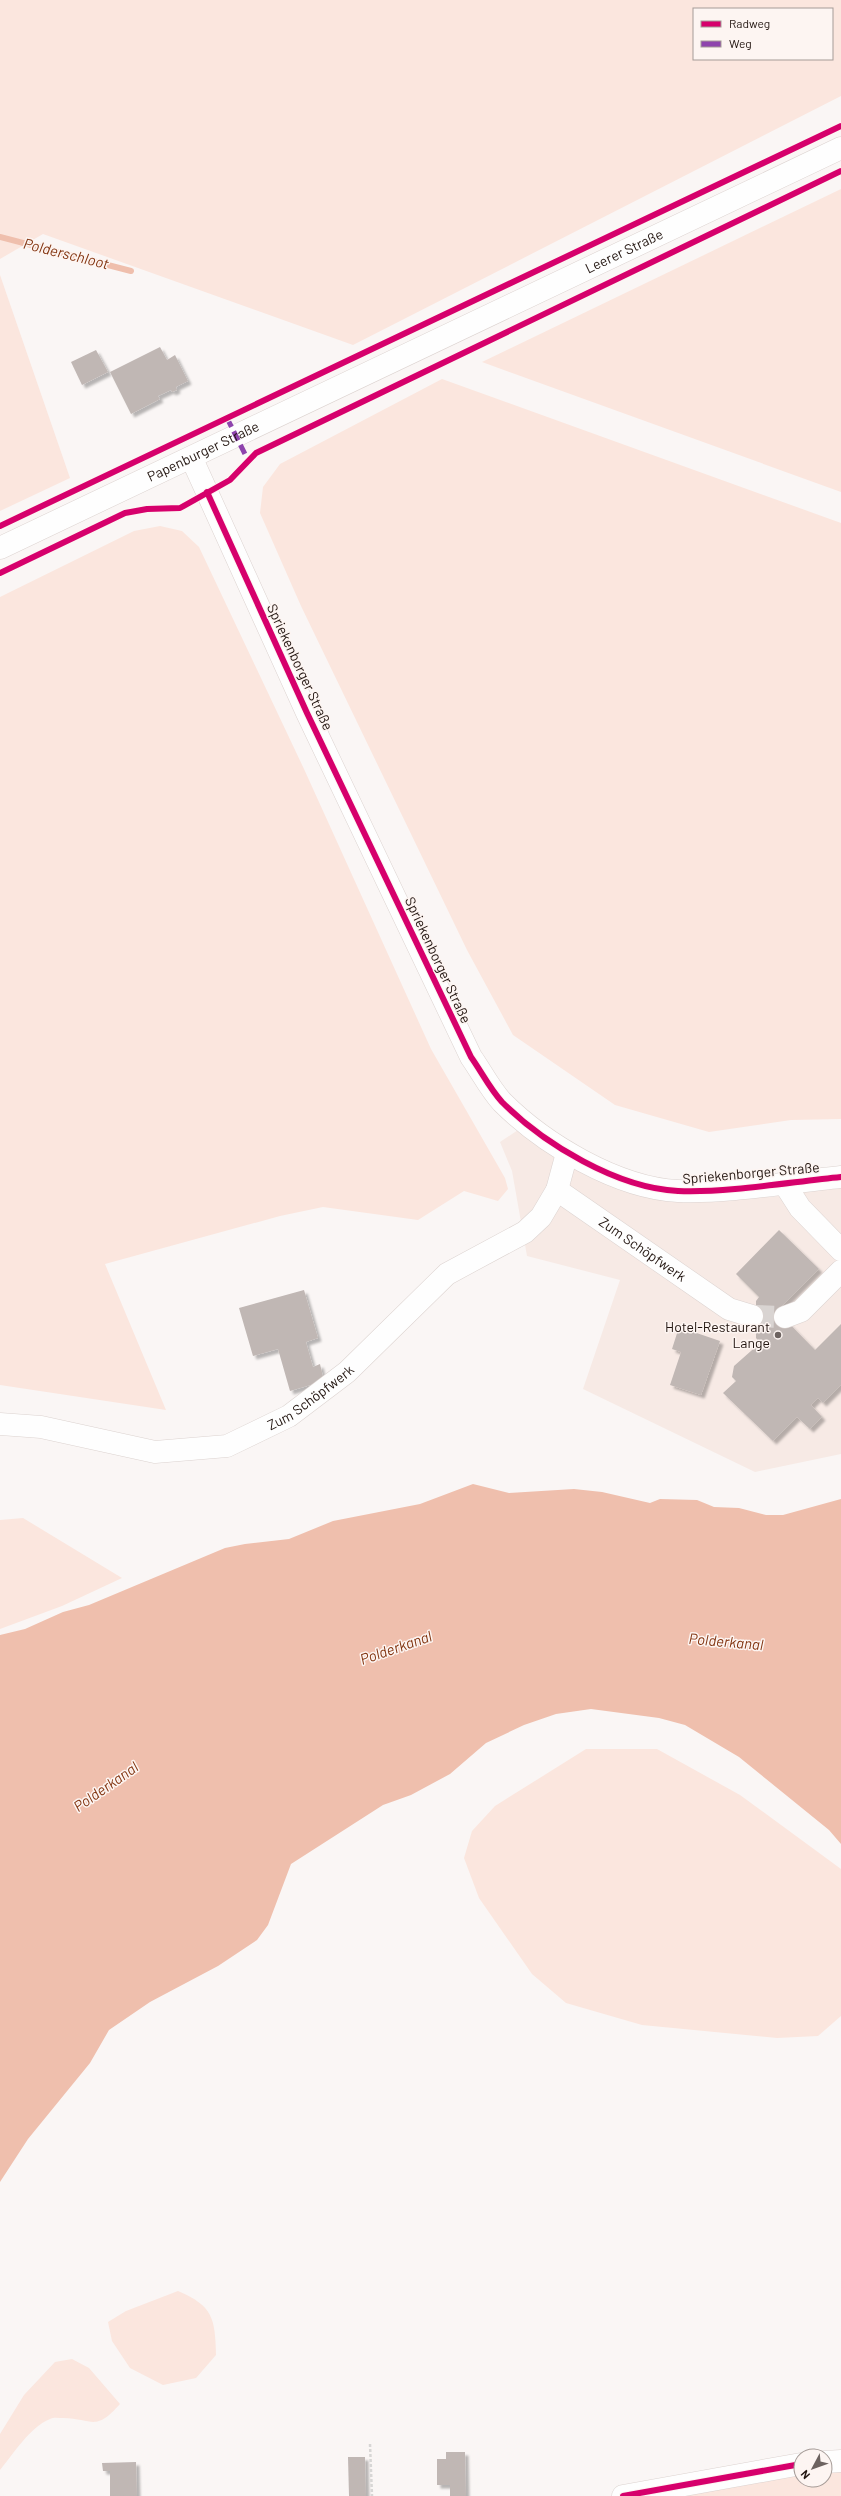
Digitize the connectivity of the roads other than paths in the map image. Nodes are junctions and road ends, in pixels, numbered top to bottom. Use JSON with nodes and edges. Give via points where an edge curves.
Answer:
{"nodes":[{"id":1,"x":841,"y":148,"type":"edge"},
{"id":2,"x":407,"y":354,"type":"joint"},
{"id":3,"x":192,"y":459,"type":"junction"},
{"id":4,"x":0,"y":548,"type":"edge"},
{"id":5,"x":567,"y":1153,"type":"junction"},
{"id":6,"x":841,"y":1177,"type":"edge"},
{"id":7,"x":784,"y":1183,"type":"junction"},
{"id":8,"x":557,"y":1190,"type":"junction"},
{"id":9,"x":841,"y":1250,"type":"edge"},
{"id":10,"x":841,"y":1271,"type":"edge"},
{"id":11,"x":752,"y":1316,"type":"tunnel mouth"},
{"id":12,"x":785,"y":1317,"type":"tunnel mouth"},
{"id":13,"x":0,"y":1424,"type":"edge"},
{"id":14,"x":793,"y":2465,"type":"edge"},
{"id":15,"x":623,"y":2496,"type":"edge"}],
"edges":[{"from":1,"to":2,"type":"street","name":"Leerer Straße"},
{"from":2,"to":3,"type":"street","name":"Papenburger Straße"},
{"from":3,"to":4,"type":"street","name":"Papenburger Straße"},
{"from":3,"to":5,"type":"street","name":"Spriekenborger Straße","via":[[307,713],[471,1057],[502,1101]]},
{"from":5,"to":7,"type":"street","name":"Spriekenborger Straße","via":[[612,1174],[655,1188],[699,1191]]},
{"from":5,"to":8,"type":"street","name":"Zum Schöpfwerk"},
{"from":6,"to":7,"type":"street","name":"Spriekenborger Straße"},
{"from":7,"to":9,"type":"street","via":[[800,1208]]},
{"from":8,"to":11,"type":"street","name":"Zum Schöpfwerk","via":[[729,1309]]},
{"from":8,"to":13,"type":"street","name":"Zum Schöpfwerk","via":[[541,1216],[525,1232],[447,1274],[342,1376],[289,1416],[227,1446],[155,1452],[41,1427]]},
{"from":10,"to":12,"type":"street","via":[[801,1311]]},
{"from":14,"to":15,"type":"street"}]}
